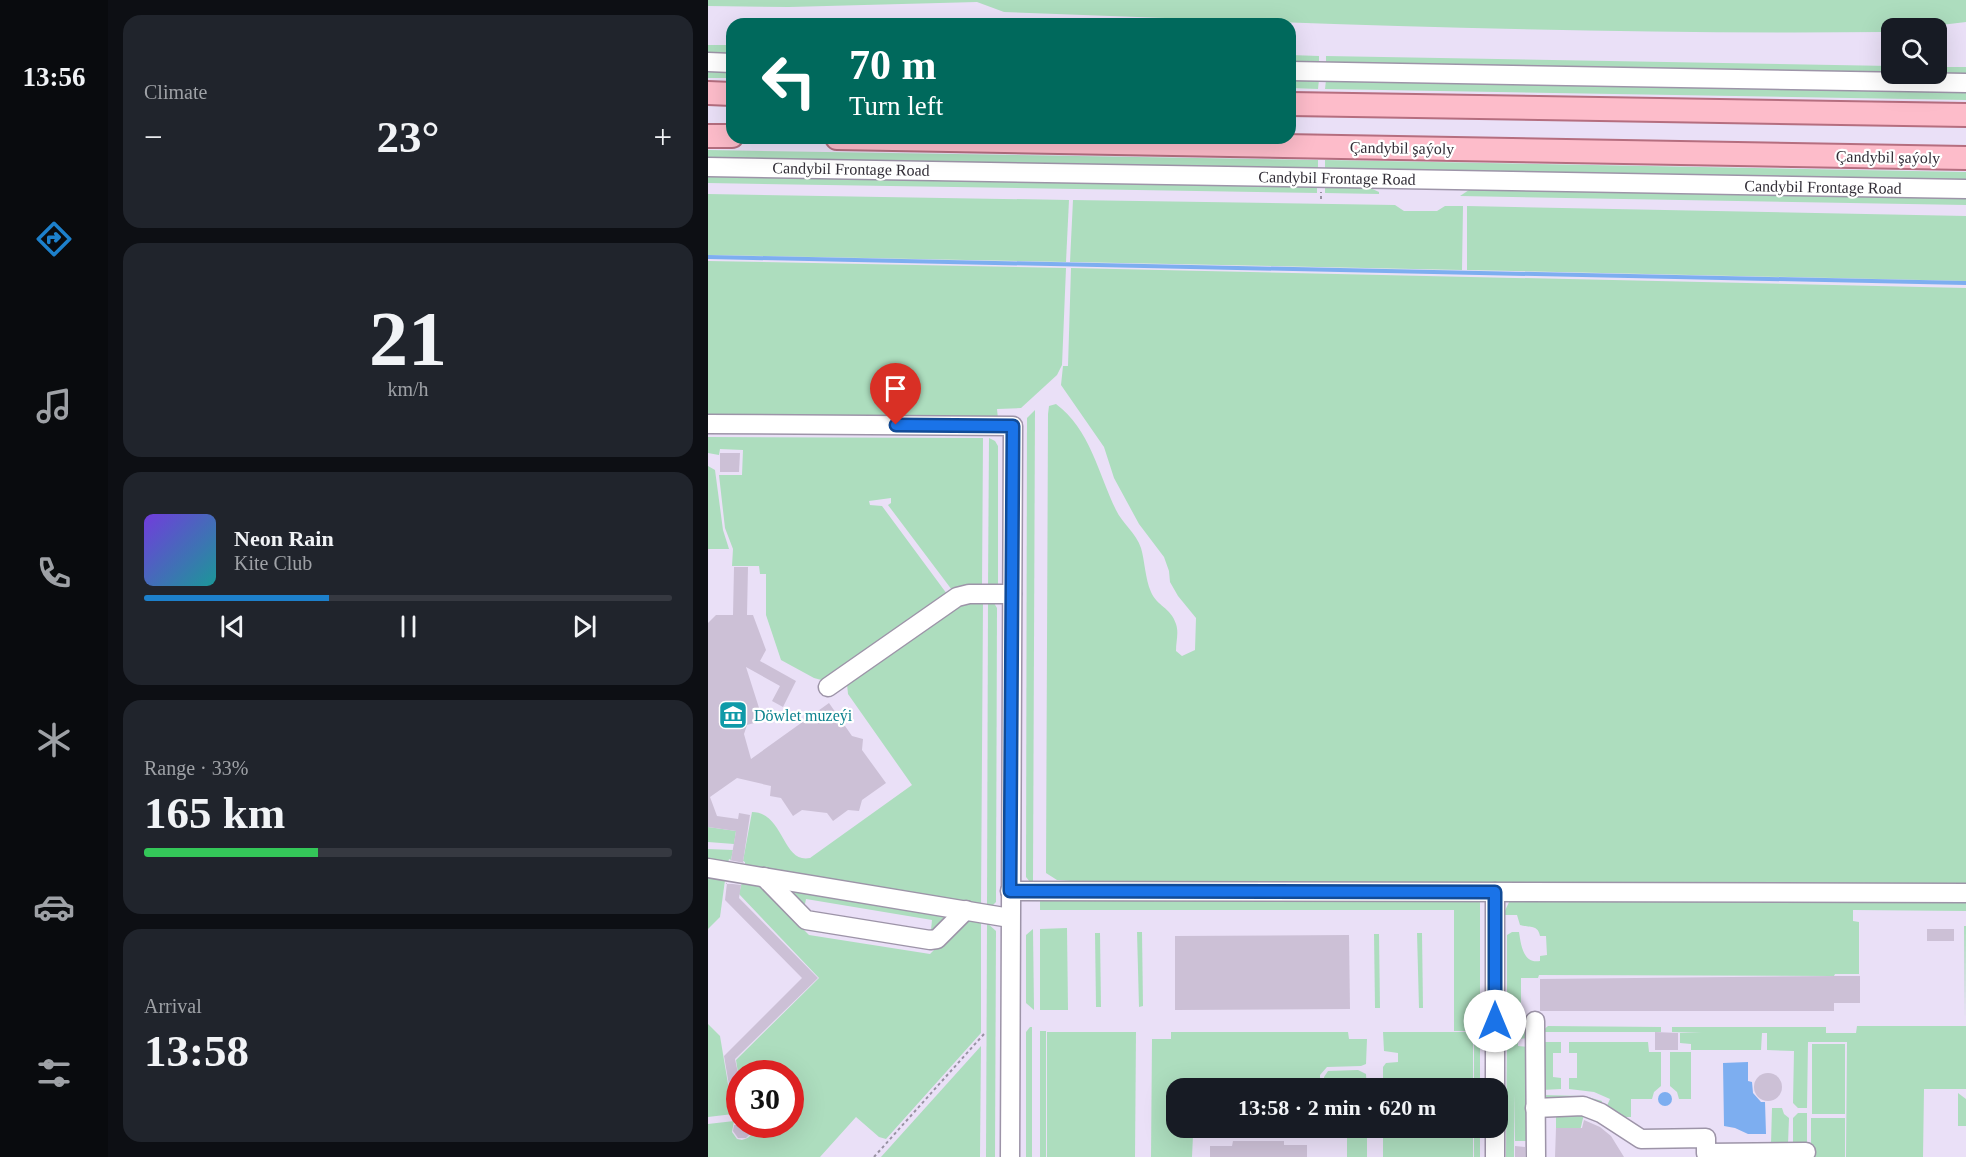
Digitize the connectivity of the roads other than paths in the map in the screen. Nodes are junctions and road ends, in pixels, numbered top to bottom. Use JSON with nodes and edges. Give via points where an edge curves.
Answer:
{"nodes":[{"id":1,"x":708,"y":62,"type":"edge"},
{"id":2,"x":726,"y":63,"type":"edge"},
{"id":3,"x":1296,"y":71,"type":"edge"},
{"id":4,"x":1966,"y":83,"type":"edge"},
{"id":5,"x":708,"y":93,"type":"edge"},
{"id":6,"x":726,"y":94,"type":"edge"},
{"id":7,"x":1296,"y":104,"type":"edge"},
{"id":8,"x":1966,"y":115,"type":"edge"},
{"id":9,"x":708,"y":136,"type":"edge"},
{"id":10,"x":726,"y":136,"type":"edge"},
{"id":11,"x":1176,"y":144,"type":"edge"},
{"id":12,"x":1966,"y":158,"type":"edge"},
{"id":13,"x":708,"y":167,"type":"edge"},
{"id":14,"x":1966,"y":189,"type":"edge"},
{"id":15,"x":708,"y":424,"type":"edge"},
{"id":16,"x":1012,"y":594,"type":"junction"},
{"id":17,"x":828,"y":687,"type":"dead end"},
{"id":18,"x":708,"y":868,"type":"edge"},
{"id":19,"x":764,"y":877,"type":"junction"},
{"id":20,"x":1010,"y":891,"type":"junction"},
{"id":21,"x":1495,"y":892,"type":"junction"},
{"id":22,"x":1966,"y":893,"type":"edge"},
{"id":23,"x":966,"y":910,"type":"junction"},
{"id":24,"x":1010,"y":918,"type":"junction"},
{"id":25,"x":1535,"y":1021,"type":"dead end"},
{"id":26,"x":1495,"y":1078,"type":"edge"},
{"id":27,"x":1535,"y":1108,"type":"junction"},
{"id":28,"x":1495,"y":1138,"type":"edge"},
{"id":29,"x":1798,"y":1154,"type":"edge"},
{"id":30,"x":1010,"y":1157,"type":"edge"},
{"id":31,"x":1495,"y":1157,"type":"edge"},
{"id":32,"x":1536,"y":1157,"type":"edge"}],
"edges":[{"from":1,"to":2,"type":"street"},
{"from":3,"to":4,"type":"street"},
{"from":5,"to":6,"type":"main road"},
{"from":7,"to":8,"type":"main road"},
{"from":9,"to":10,"type":"main road"},
{"from":11,"to":12,"type":"main road","name":"Çandybil şaýoly"},
{"from":13,"to":14,"type":"street","name":"Candybil Frontage Road"},
{"from":15,"to":16,"type":"street","via":[[1013,426]]},
{"from":16,"to":17,"type":"street","via":[[957,597]]},
{"from":16,"to":20,"type":"street"},
{"from":18,"to":19,"type":"street"},
{"from":19,"to":23,"type":"street"},
{"from":19,"to":23,"type":"street","via":[[806,920],[930,940],[937,939]]},
{"from":20,"to":21,"type":"street"},
{"from":20,"to":24,"type":"street"},
{"from":21,"to":22,"type":"street"},
{"from":21,"to":26,"type":"street"},
{"from":23,"to":24,"type":"street"},
{"from":24,"to":30,"type":"street"},
{"from":25,"to":27,"type":"street"},
{"from":27,"to":29,"type":"street","via":[[1583,1106],[1641,1138],[1706,1138],[1706,1153]]},
{"from":27,"to":32,"type":"street"},
{"from":28,"to":31,"type":"street"}]}
